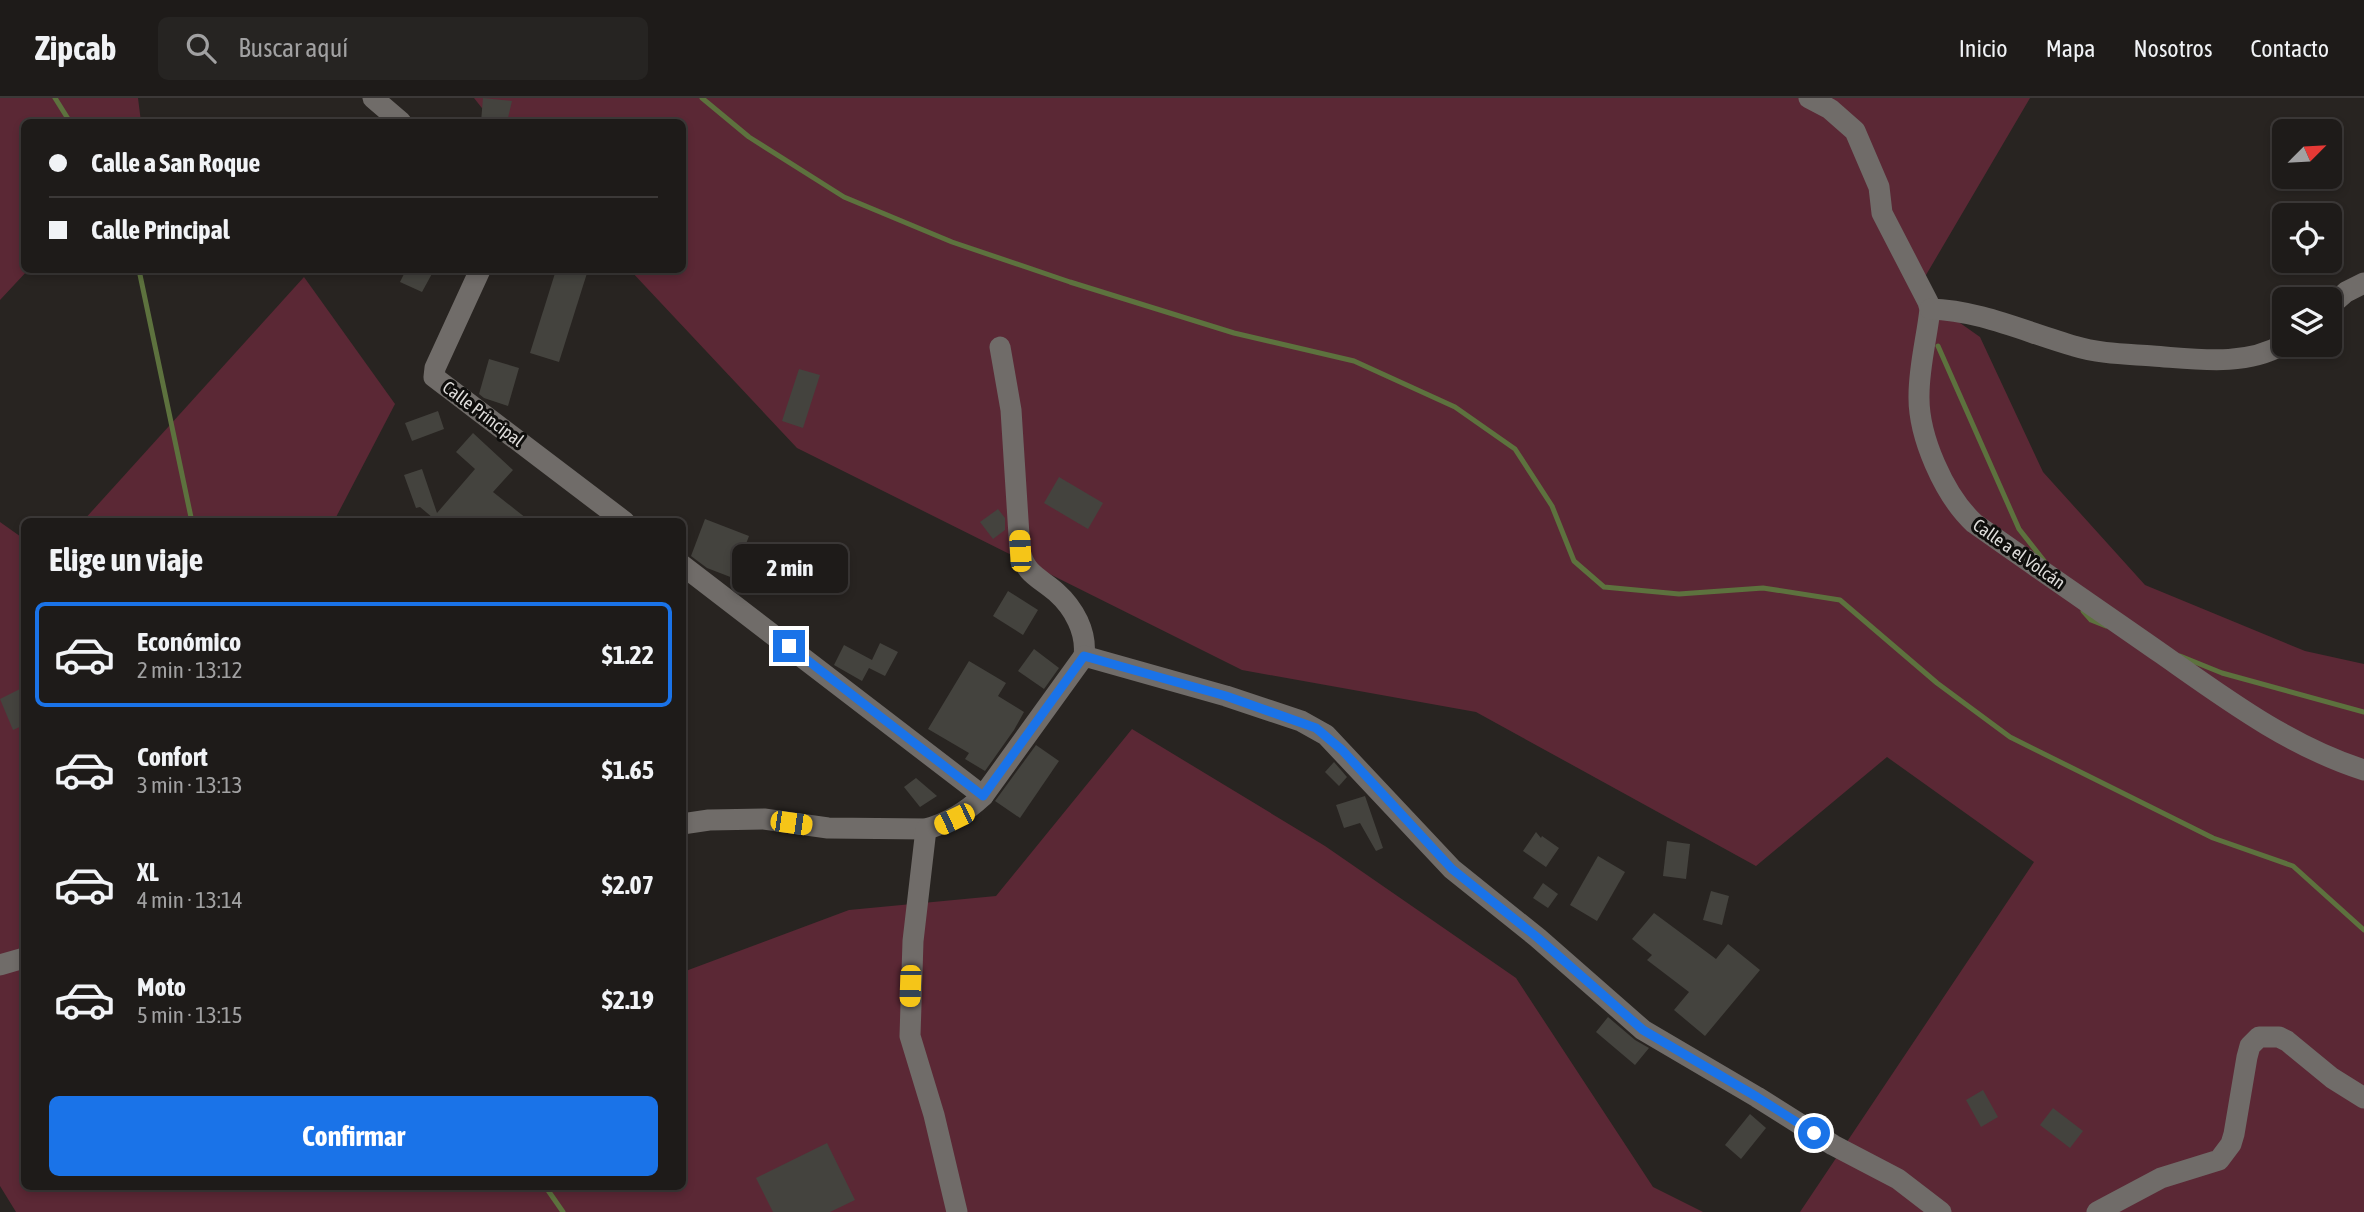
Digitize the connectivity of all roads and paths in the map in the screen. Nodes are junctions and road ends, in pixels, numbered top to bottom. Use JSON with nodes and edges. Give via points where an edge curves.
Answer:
{"nodes":[{"id":1,"x":373,"y":98,"type":"edge"},
{"id":2,"x":1810,"y":98,"type":"edge"},
{"id":3,"x":398,"y":119,"type":"edge"},
{"id":4,"x":479,"y":273,"type":"edge"},
{"id":5,"x":2364,"y":283,"type":"edge"},
{"id":6,"x":2342,"y":296,"type":"edge"},
{"id":7,"x":1930,"y":309,"type":"junction"},
{"id":8,"x":1000,"y":347,"type":"dead end"},
{"id":9,"x":2272,"y":349,"type":"edge"},
{"id":10,"x":620,"y":518,"type":"edge"},
{"id":11,"x":686,"y":568,"type":"edge"},
{"id":12,"x":1084,"y":656,"type":"junction"},
{"id":13,"x":2364,"y":770,"type":"edge"},
{"id":14,"x":983,"y":796,"type":"junction"},
{"id":15,"x":686,"y":823,"type":"edge"},
{"id":16,"x":926,"y":829,"type":"junction"},
{"id":17,"x":21,"y":959,"type":"edge"},
{"id":18,"x":0,"y":965,"type":"edge"},
{"id":19,"x":2364,"y":1098,"type":"edge"},
{"id":20,"x":957,"y":1212,"type":"edge"},
{"id":21,"x":1941,"y":1212,"type":"edge"},
{"id":22,"x":2097,"y":1212,"type":"edge"}],
"edges":[{"from":1,"to":3,"type":"street"},
{"from":2,"to":7,"type":"street","via":[[1855,131],[1879,187],[1882,213]]},
{"from":4,"to":10,"type":"street","name":"Calle Principal","via":[[434,377]]},
{"from":5,"to":6,"type":"street"},
{"from":7,"to":9,"type":"street","via":[[1995,321],[2104,352],[2213,360],[2256,356]]},
{"from":7,"to":13,"type":"street","name":"Calle a el Volcán","via":[[1919,397],[1922,426],[1938,469],[1964,514],[2241,709],[2294,741]]},
{"from":8,"to":12,"type":"street","via":[[1011,410],[1023,563],[1065,601],[1084,634]]},
{"from":11,"to":14,"type":"street"},
{"from":12,"to":14,"type":"street"},
{"from":12,"to":21,"type":"street","via":[[1226,696],[1316,728],[1452,869],[1643,1030],[1833,1145],[1898,1178]]},
{"from":14,"to":16,"type":"street","via":[[954,819]]},
{"from":15,"to":16,"type":"street","via":[[764,819],[828,828]]},
{"from":16,"to":20,"type":"street","via":[[910,1036]]},
{"from":17,"to":18,"type":"street"},
{"from":19,"to":22,"type":"street","via":[[2287,1041],[2259,1037],[2247,1057],[2234,1134],[2219,1160],[2161,1178]]}]}
